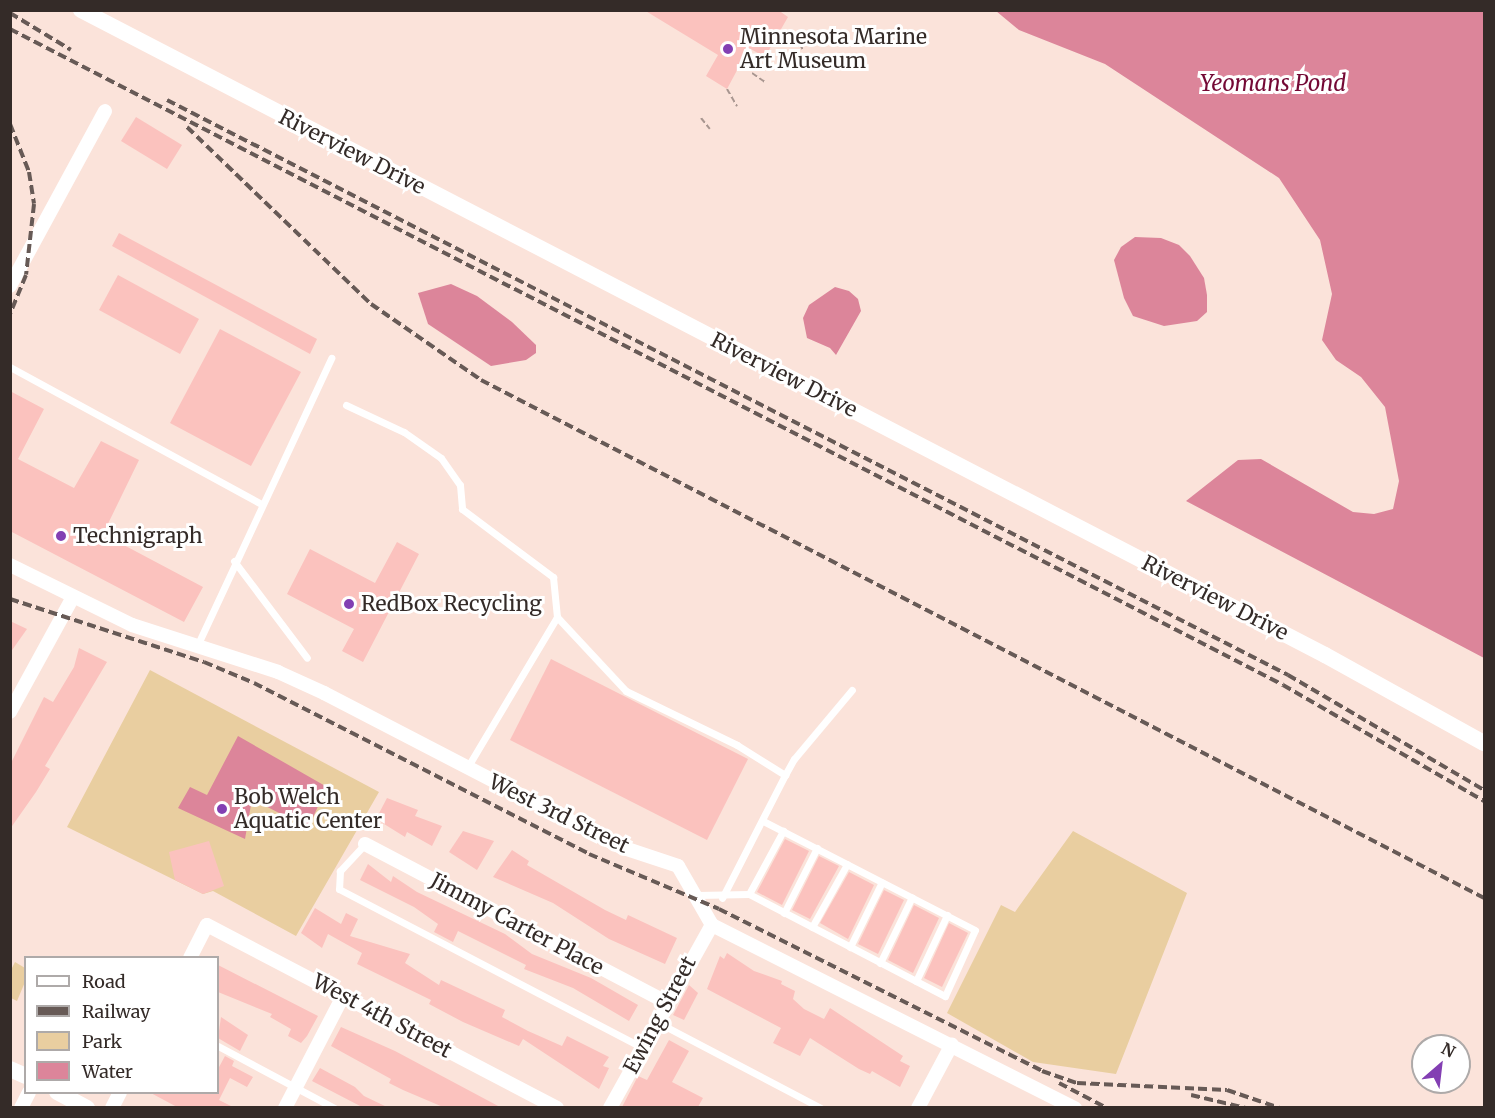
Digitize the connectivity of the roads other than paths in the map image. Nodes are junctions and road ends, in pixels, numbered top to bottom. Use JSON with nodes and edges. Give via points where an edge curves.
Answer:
{"nodes":[{"id":1,"x":81,"y":10,"type":"edge"},
{"id":2,"x":105,"y":111,"type":"dead end"},
{"id":3,"x":10,"y":286,"type":"edge"},
{"id":4,"x":331,"y":358,"type":"dead end"},
{"id":5,"x":10,"y":368,"type":"edge"},
{"id":6,"x":346,"y":405,"type":"dead end"},
{"id":7,"x":261,"y":504,"type":"junction"},
{"id":8,"x":234,"y":561,"type":"junction"},
{"id":9,"x":10,"y":565,"type":"edge"},
{"id":10,"x":73,"y":597,"type":"junction"},
{"id":11,"x":556,"y":617,"type":"junction"},
{"id":12,"x":197,"y":646,"type":"junction"},
{"id":13,"x":307,"y":658,"type":"dead end"},
{"id":14,"x":852,"y":690,"type":"dead end"},
{"id":15,"x":10,"y":711,"type":"edge"},
{"id":16,"x":1485,"y":743,"type":"edge"},
{"id":17,"x":467,"y":768,"type":"junction"},
{"id":18,"x":785,"y":776,"type":"junction"},
{"id":19,"x":763,"y":821,"type":"junction"},
{"id":20,"x":783,"y":831,"type":"junction"},
{"id":21,"x":365,"y":844,"type":"joint"},
{"id":22,"x":817,"y":848,"type":"junction"},
{"id":23,"x":847,"y":864,"type":"junction"},
{"id":24,"x":882,"y":882,"type":"junction"},
{"id":25,"x":749,"y":894,"type":"junction"},
{"id":26,"x":697,"y":895,"type":"junction"},
{"id":27,"x":912,"y":897,"type":"junction"},
{"id":28,"x":722,"y":898,"type":"junction"},
{"id":29,"x":784,"y":913,"type":"junction"},
{"id":30,"x":948,"y":915,"type":"junction"},
{"id":31,"x":712,"y":925,"type":"junction"},
{"id":32,"x":813,"y":927,"type":"junction"},
{"id":33,"x":850,"y":947,"type":"junction"},
{"id":34,"x":191,"y":956,"type":"edge"},
{"id":35,"x":880,"y":963,"type":"junction"},
{"id":36,"x":916,"y":981,"type":"junction"},
{"id":37,"x":343,"y":996,"type":"junction"},
{"id":38,"x":668,"y":1003,"type":"junction"},
{"id":39,"x":657,"y":1022,"type":"junction"},
{"id":40,"x":952,"y":1044,"type":"junction"},
{"id":41,"x":219,"y":1047,"type":"edge"},
{"id":42,"x":643,"y":1048,"type":"junction"},
{"id":43,"x":10,"y":1069,"type":"edge"},
{"id":44,"x":24,"y":1075,"type":"edge"},
{"id":45,"x":296,"y":1088,"type":"junction"},
{"id":46,"x":61,"y":1094,"type":"edge"},
{"id":47,"x":87,"y":1107,"type":"edge"},
{"id":48,"x":285,"y":1107,"type":"edge"},
{"id":49,"x":334,"y":1107,"type":"edge"},
{"id":50,"x":557,"y":1107,"type":"edge"},
{"id":51,"x":610,"y":1107,"type":"edge"},
{"id":52,"x":821,"y":1107,"type":"edge"},
{"id":53,"x":918,"y":1107,"type":"edge"},
{"id":54,"x":1075,"y":1107,"type":"edge"}],
"edges":[{"from":1,"to":16,"type":"street","name":"Riverview Drive","via":[[1314,649]]},
{"from":2,"to":3,"type":"street"},
{"from":4,"to":7,"type":"lane"},
{"from":5,"to":7,"type":"lane"},
{"from":6,"to":11,"type":"lane","via":[[404,432],[441,458],[460,485],[462,509],[553,577]]},
{"from":7,"to":8,"type":"lane"},
{"from":8,"to":12,"type":"lane"},
{"from":8,"to":13,"type":"lane"},
{"from":9,"to":10,"type":"street","name":"West 3rd Street"},
{"from":10,"to":12,"type":"street","name":"West 3rd Street","via":[[132,625]]},
{"from":10,"to":15,"type":"street"},
{"from":11,"to":17,"type":"lane"},
{"from":11,"to":18,"type":"lane","via":[[626,691],[737,745]]},
{"from":12,"to":17,"type":"street","name":"West 3rd Street","via":[[278,672]]},
{"from":14,"to":18,"type":"lane","via":[[794,759]]},
{"from":17,"to":26,"type":"street","name":"West 3rd Street","via":[[621,847],[678,866]]},
{"from":18,"to":19,"type":"lane"},
{"from":19,"to":20,"type":"lane"},
{"from":19,"to":28,"type":"lane"},
{"from":20,"to":22,"type":"lane"},
{"from":20,"to":25,"type":"lane"},
{"from":21,"to":38,"type":"street","name":"Jimmy Carter Place"},
{"from":21,"to":42,"type":"lane","via":[[340,871],[339,889]]},
{"from":22,"to":23,"type":"lane"},
{"from":22,"to":29,"type":"lane"},
{"from":23,"to":24,"type":"lane"},
{"from":23,"to":32,"type":"lane"},
{"from":24,"to":27,"type":"lane"},
{"from":24,"to":33,"type":"lane"},
{"from":25,"to":28,"type":"lane"},
{"from":25,"to":29,"type":"lane"},
{"from":26,"to":28,"type":"lane"},
{"from":26,"to":31,"type":"street","name":"West 3rd Street"},
{"from":27,"to":30,"type":"lane"},
{"from":27,"to":35,"type":"lane"},
{"from":29,"to":32,"type":"lane"},
{"from":30,"to":36,"type":"lane"},
{"from":30,"to":36,"type":"lane","via":[[975,930],[945,996]]},
{"from":31,"to":38,"type":"street","name":"Ewing Street","via":[[703,934]]},
{"from":31,"to":40,"type":"street"},
{"from":32,"to":33,"type":"lane"},
{"from":33,"to":35,"type":"lane"},
{"from":34,"to":37,"type":"street","name":"West 4th Street","via":[[207,925]]},
{"from":35,"to":36,"type":"lane"},
{"from":37,"to":45,"type":"street"},
{"from":37,"to":50,"type":"street","name":"West 4th Street"},
{"from":38,"to":39,"type":"street","name":"Ewing Street"},
{"from":39,"to":42,"type":"street","name":"Ewing Street"},
{"from":39,"to":52,"type":"lane"},
{"from":40,"to":53,"type":"street"},
{"from":40,"to":54,"type":"street"},
{"from":41,"to":45,"type":"lane"},
{"from":42,"to":51,"type":"street","name":"Ewing Street"},
{"from":43,"to":44,"type":"street"},
{"from":45,"to":48,"type":"street"},
{"from":45,"to":49,"type":"lane"},
{"from":46,"to":47,"type":"street"}]}
